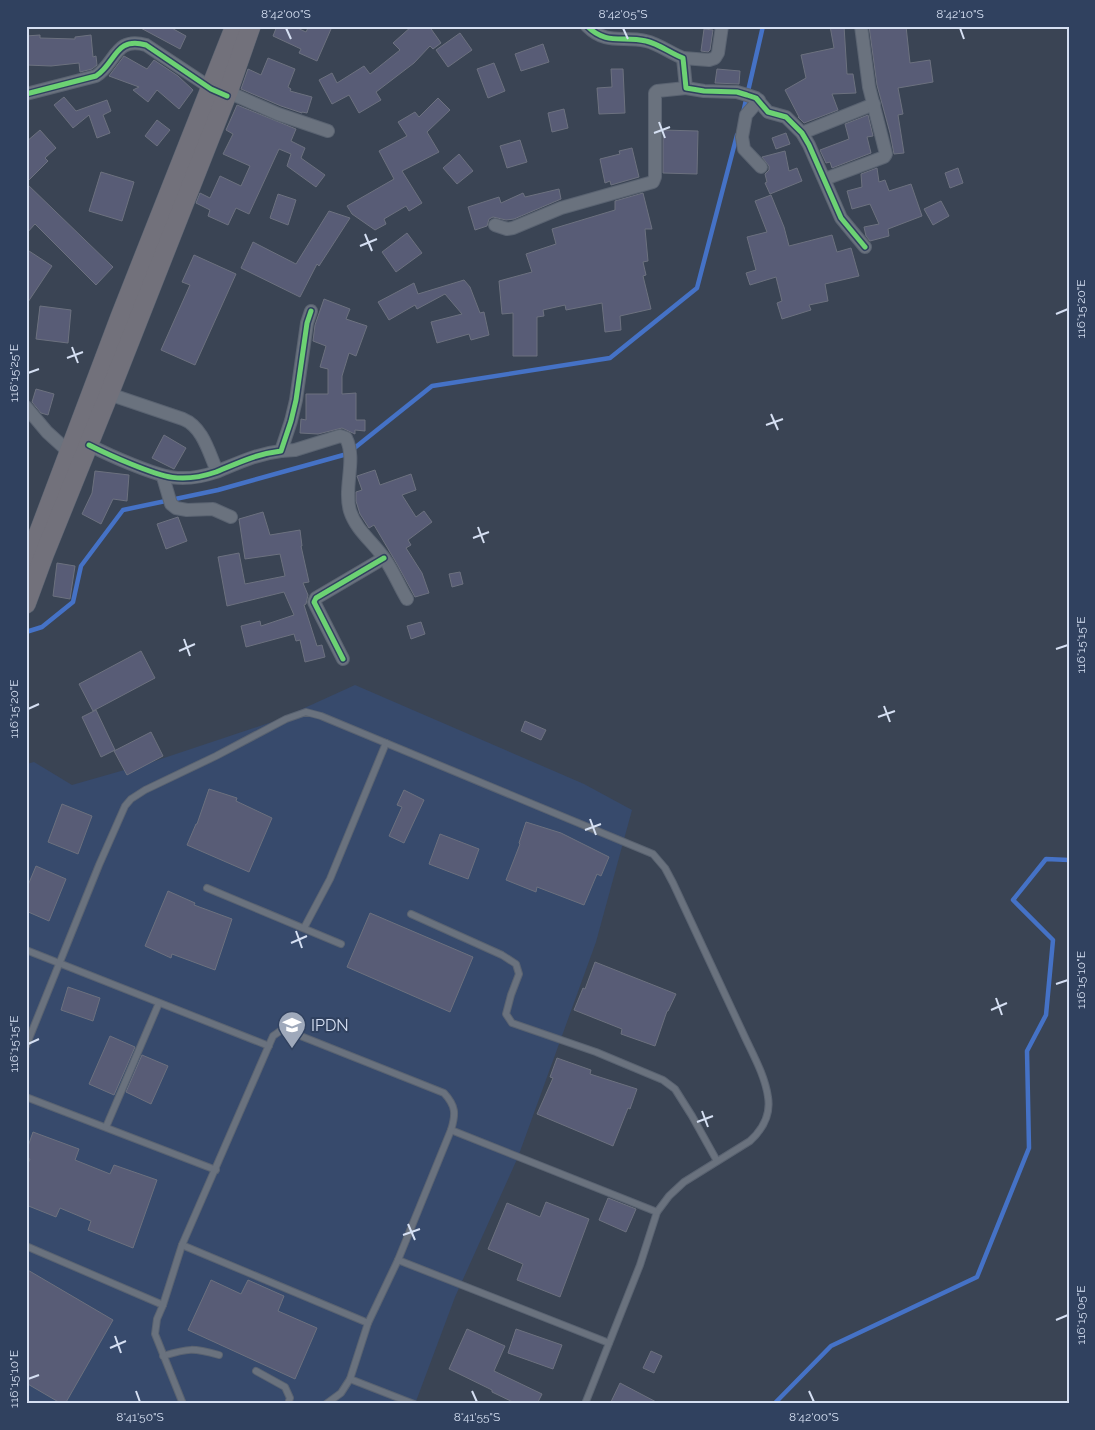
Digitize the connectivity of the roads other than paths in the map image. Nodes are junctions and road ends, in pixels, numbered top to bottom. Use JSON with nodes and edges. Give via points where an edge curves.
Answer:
{"nodes":[{"id":1,"x":235,"y":26,"type":"edge"},
{"id":2,"x":251,"y":26,"type":"edge"},
{"id":3,"x":586,"y":26,"type":"edge"},
{"id":4,"x":722,"y":26,"type":"edge"},
{"id":5,"x":861,"y":26,"type":"edge"},
{"id":6,"x":683,"y":58,"type":"junction"},
{"id":7,"x":686,"y":88,"type":"junction"},
{"id":8,"x":222,"y":92,"type":"junction"},
{"id":9,"x":26,"y":94,"type":"edge"},
{"id":10,"x":758,"y":99,"type":"junction"},
{"id":11,"x":874,"y":104,"type":"junction"},
{"id":12,"x":328,"y":130,"type":"dead end"},
{"id":13,"x":802,"y":133,"type":"junction"},
{"id":14,"x":761,"y":167,"type":"dead end"},
{"id":15,"x":825,"y":179,"type":"junction"},
{"id":16,"x":495,"y":225,"type":"dead end"},
{"id":17,"x":865,"y":247,"type":"dead end"},
{"id":18,"x":311,"y":311,"type":"dead end"},
{"id":19,"x":128,"y":321,"type":"junction"},
{"id":20,"x":109,"y":394,"type":"junction"},
{"id":21,"x":26,"y":406,"type":"edge"},
{"id":22,"x":89,"y":445,"type":"junction"},
{"id":23,"x":281,"y":451,"type":"junction"},
{"id":24,"x":69,"y":452,"type":"junction"},
{"id":25,"x":217,"y":471,"type":"junction"},
{"id":26,"x":164,"y":482,"type":"junction"},
{"id":27,"x":231,"y":517,"type":"dead end"},
{"id":28,"x":384,"y":558,"type":"junction"},
{"id":29,"x":32,"y":559,"type":"edge"},
{"id":30,"x":407,"y":599,"type":"dead end"},
{"id":31,"x":26,"y":604,"type":"edge"},
{"id":32,"x":343,"y":659,"type":"dead end"},
{"id":33,"x":386,"y":743,"type":"junction"},
{"id":34,"x":207,"y":888,"type":"dead end"},
{"id":35,"x":411,"y":914,"type":"dead end"},
{"id":36,"x":304,"y":928,"type":"junction"},
{"id":37,"x":341,"y":944,"type":"dead end"},
{"id":38,"x":26,"y":950,"type":"edge"},
{"id":39,"x":59,"y":964,"type":"junction"},
{"id":40,"x":159,"y":1004,"type":"junction"},
{"id":41,"x":26,"y":1046,"type":"edge"},
{"id":42,"x":269,"y":1046,"type":"junction"},
{"id":43,"x":26,"y":1097,"type":"edge"},
{"id":44,"x":106,"y":1127,"type":"junction"},
{"id":45,"x":451,"y":1130,"type":"junction"},
{"id":46,"x":717,"y":1161,"type":"junction"},
{"id":47,"x":216,"y":1170,"type":"junction"},
{"id":48,"x":657,"y":1212,"type":"junction"},
{"id":49,"x":182,"y":1245,"type":"junction"},
{"id":50,"x":26,"y":1246,"type":"edge"},
{"id":51,"x":398,"y":1260,"type":"junction"},
{"id":52,"x":164,"y":1304,"type":"junction"},
{"id":53,"x":368,"y":1323,"type":"junction"},
{"id":54,"x":609,"y":1343,"type":"junction"},
{"id":55,"x":218,"y":1355,"type":"dead end"},
{"id":56,"x":163,"y":1356,"type":"junction"},
{"id":57,"x":256,"y":1371,"type":"dead end"},
{"id":58,"x":350,"y":1379,"type":"junction"},
{"id":59,"x":183,"y":1404,"type":"edge"},
{"id":60,"x":288,"y":1404,"type":"edge"},
{"id":61,"x":326,"y":1404,"type":"edge"},
{"id":62,"x":414,"y":1404,"type":"edge"},
{"id":63,"x":585,"y":1404,"type":"edge"}],
"edges":[{"from":1,"to":8,"type":"main road"},
{"from":2,"to":8,"type":"main road"},
{"from":3,"to":6,"type":"street","via":[[599,36],[646,41]]},
{"from":4,"to":6,"type":"street","via":[[715,58]]},
{"from":5,"to":11,"type":"street"},
{"from":6,"to":7,"type":"street"},
{"from":7,"to":10,"type":"street","via":[[737,92]]},
{"from":7,"to":16,"type":"street","via":[[655,93],[656,177],[653,182],[561,208],[513,228]]},
{"from":8,"to":9,"type":"street","via":[[146,45],[134,43],[118,50],[96,76]]},
{"from":8,"to":12,"type":"street"},
{"from":8,"to":19,"type":"main road"},
{"from":10,"to":13,"type":"street","via":[[768,112],[786,118]]},
{"from":10,"to":14,"type":"street","via":[[746,115],[742,137],[744,148]]},
{"from":11,"to":13,"type":"street"},
{"from":11,"to":15,"type":"street","via":[[887,152],[885,156]]},
{"from":13,"to":15,"type":"street"},
{"from":15,"to":17,"type":"street","via":[[841,218]]},
{"from":18,"to":23,"type":"street","via":[[291,422]]},
{"from":19,"to":20,"type":"main road"},
{"from":19,"to":24,"type":"main road"},
{"from":20,"to":22,"type":"main road"},
{"from":20,"to":25,"type":"street","via":[[193,424]]},
{"from":21,"to":24,"type":"street"},
{"from":22,"to":26,"type":"street"},
{"from":22,"to":29,"type":"main road"},
{"from":23,"to":25,"type":"street","via":[[244,459]]},
{"from":23,"to":28,"type":"street","via":[[340,436],[346,438],[349,452],[348,497],[353,518]]},
{"from":24,"to":29,"type":"main road"},
{"from":25,"to":26,"type":"street"},
{"from":26,"to":27,"type":"street","via":[[171,504],[176,508],[213,509]]},
{"from":28,"to":30,"type":"street"},
{"from":28,"to":32,"type":"street","via":[[314,602]]},
{"from":29,"to":31,"type":"main road"},
{"from":33,"to":36,"type":"lane","via":[[330,879]]},
{"from":33,"to":39,"type":"lane","via":[[306,712],[286,719],[131,799],[117,823]]},
{"from":33,"to":46,"type":"lane","via":[[647,851],[660,862],[733,1011],[763,1078],[768,1097],[768,1115],[760,1132]]},
{"from":34,"to":36,"type":"lane"},
{"from":35,"to":46,"type":"lane","via":[[516,964],[520,974],[506,1014],[512,1023],[596,1052],[663,1080],[674,1089]]},
{"from":36,"to":37,"type":"lane"},
{"from":38,"to":39,"type":"lane"},
{"from":39,"to":40,"type":"lane"},
{"from":39,"to":41,"type":"lane"},
{"from":40,"to":42,"type":"lane"},
{"from":40,"to":44,"type":"lane"},
{"from":42,"to":45,"type":"lane","via":[[278,1031],[288,1029],[444,1093],[454,1108]]},
{"from":42,"to":47,"type":"lane"},
{"from":43,"to":44,"type":"lane"},
{"from":44,"to":47,"type":"lane"},
{"from":45,"to":48,"type":"lane"},
{"from":45,"to":51,"type":"lane"},
{"from":46,"to":48,"type":"lane","via":[[684,1182]]},
{"from":47,"to":49,"type":"lane"},
{"from":48,"to":54,"type":"lane"},
{"from":49,"to":52,"type":"lane"},
{"from":49,"to":53,"type":"lane"},
{"from":50,"to":52,"type":"lane"},
{"from":51,"to":53,"type":"lane"},
{"from":51,"to":54,"type":"lane"},
{"from":52,"to":56,"type":"lane","via":[[155,1329]]},
{"from":53,"to":58,"type":"lane"},
{"from":54,"to":63,"type":"lane"},
{"from":55,"to":56,"type":"lane","via":[[196,1348]]},
{"from":56,"to":59,"type":"lane"},
{"from":57,"to":60,"type":"lane","via":[[285,1387],[290,1398]]},
{"from":58,"to":61,"type":"lane","via":[[341,1393]]},
{"from":58,"to":62,"type":"lane"}]}
